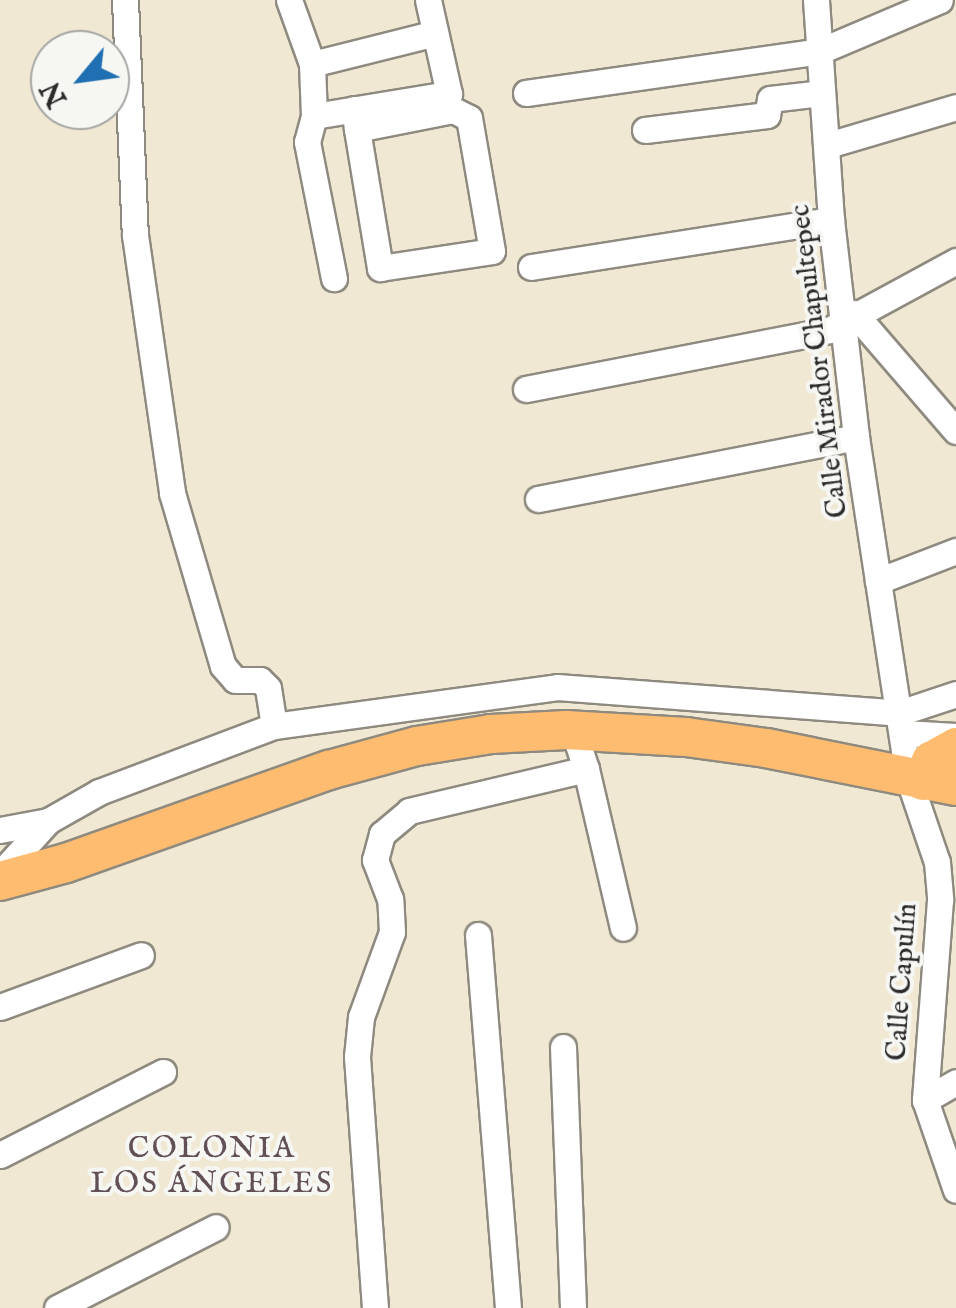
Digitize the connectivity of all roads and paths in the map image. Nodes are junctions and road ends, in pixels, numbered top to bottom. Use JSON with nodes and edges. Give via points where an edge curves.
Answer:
{"nodes":[{"id":1,"x":125,"y":0,"type":"edge"},
{"id":2,"x":289,"y":0,"type":"edge"},
{"id":3,"x":428,"y":0,"type":"edge"},
{"id":4,"x":816,"y":0,"type":"edge"},
{"id":5,"x":940,"y":0,"type":"edge"},
{"id":6,"x":436,"y":33,"type":"junction"},
{"id":7,"x":820,"y":50,"type":"junction"},
{"id":8,"x":312,"y":64,"type":"junction"},
{"id":9,"x":526,"y":93,"type":"dead end"},
{"id":10,"x":821,"y":93,"type":"junction"},
{"id":11,"x":956,"y":107,"type":"edge"},
{"id":12,"x":314,"y":116,"type":"junction"},
{"id":13,"x":356,"y":119,"type":"junction"},
{"id":14,"x":645,"y":130,"type":"dead end"},
{"id":15,"x":828,"y":146,"type":"junction"},
{"id":16,"x":831,"y":220,"type":"junction"},
{"id":17,"x":956,"y":261,"type":"edge"},
{"id":18,"x":532,"y":267,"type":"dead end"},
{"id":19,"x":334,"y":278,"type":"dead end"},
{"id":20,"x":847,"y":317,"type":"junction"},
{"id":21,"x":526,"y":389,"type":"dead end"},
{"id":22,"x":956,"y":431,"type":"edge"},
{"id":23,"x":856,"y":436,"type":"junction"},
{"id":24,"x":538,"y":499,"type":"dead end"},
{"id":25,"x":956,"y":551,"type":"edge"},
{"id":26,"x":878,"y":582,"type":"junction"},
{"id":27,"x":956,"y":694,"type":"edge"},
{"id":28,"x":901,"y":723,"type":"junction"},
{"id":29,"x":274,"y":726,"type":"junction"},
{"id":30,"x":566,"y":730,"type":"junction"},
{"id":31,"x":956,"y":736,"type":"edge"},
{"id":32,"x":956,"y":747,"type":"edge"},
{"id":33,"x":586,"y":769,"type":"junction"},
{"id":34,"x":929,"y":781,"type":"edge"},
{"id":35,"x":48,"y":821,"type":"junction"},
{"id":36,"x":0,"y":830,"type":"edge"},
{"id":37,"x":0,"y":878,"type":"edge"},
{"id":38,"x":623,"y":928,"type":"dead end"},
{"id":39,"x":478,"y":935,"type":"dead end"},
{"id":40,"x":141,"y":955,"type":"dead end"},
{"id":41,"x":0,"y":1007,"type":"edge"},
{"id":42,"x":563,"y":1047,"type":"dead end"},
{"id":43,"x":163,"y":1072,"type":"dead end"},
{"id":44,"x":956,"y":1082,"type":"edge"},
{"id":45,"x":926,"y":1100,"type":"junction"},
{"id":46,"x":0,"y":1155,"type":"edge"},
{"id":47,"x":956,"y":1190,"type":"edge"},
{"id":48,"x":216,"y":1227,"type":"dead end"},
{"id":49,"x":57,"y":1308,"type":"edge"},
{"id":50,"x":375,"y":1308,"type":"edge"},
{"id":51,"x":508,"y":1308,"type":"edge"},
{"id":52,"x":573,"y":1308,"type":"edge"}],
"edges":[{"from":1,"to":29,"type":"street","via":[[135,235],[172,493],[223,666],[235,680],[260,680],[268,688]]},
{"from":2,"to":8,"type":"street"},
{"from":3,"to":6,"type":"street"},
{"from":4,"to":7,"type":"street","name":"Calle Mirador Chapultepec"},
{"from":5,"to":7,"type":"street"},
{"from":6,"to":8,"type":"street"},
{"from":6,"to":13,"type":"street","via":[[449,94]]},
{"from":7,"to":9,"type":"street"},
{"from":7,"to":10,"type":"street","name":"Calle Mirador Chapultepec"},
{"from":8,"to":12,"type":"street"},
{"from":10,"to":14,"type":"street","via":[[770,99],[767,116]]},
{"from":10,"to":15,"type":"street","name":"Calle Mirador Chapultepec"},
{"from":11,"to":15,"type":"street"},
{"from":12,"to":13,"type":"street"},
{"from":12,"to":19,"type":"street","via":[[307,142]]},
{"from":13,"to":13,"type":"street","via":[[380,268],[492,251],[469,118],[453,110]]},
{"from":15,"to":16,"type":"street","name":"Calle Mirador Chapultepec"},
{"from":16,"to":18,"type":"street"},
{"from":16,"to":20,"type":"street","name":"Calle Mirador Chapultepec"},
{"from":17,"to":20,"type":"street"},
{"from":20,"to":21,"type":"street","via":[[829,330]]},
{"from":20,"to":22,"type":"street"},
{"from":20,"to":23,"type":"street","name":"Calle Mirador Chapultepec"},
{"from":23,"to":24,"type":"street"},
{"from":23,"to":26,"type":"street","name":"Calle Mirador Chapultepec"},
{"from":25,"to":26,"type":"street"},
{"from":26,"to":28,"type":"street","name":"Calle Mirador Chapultepec"},
{"from":27,"to":28,"type":"street"},
{"from":28,"to":29,"type":"street","via":[[557,687]]},
{"from":28,"to":31,"type":"street"},
{"from":28,"to":34,"type":"street","name":"Calle Capulín"},
{"from":29,"to":35,"type":"street","via":[[99,792]]},
{"from":30,"to":33,"type":"street"},
{"from":30,"to":34,"type":"main road","via":[[750,746]]},
{"from":30,"to":37,"type":"main road","via":[[416,746],[66,864]]},
{"from":32,"to":34,"type":"main road","via":[[931,761]]},
{"from":33,"to":38,"type":"street"},
{"from":33,"to":50,"type":"street","via":[[409,811],[382,834],[375,860],[390,899],[392,932],[361,1017],[357,1057]]},
{"from":34,"to":45,"type":"street","name":"Calle Capulín","via":[[940,900]]},
{"from":35,"to":36,"type":"street"},
{"from":35,"to":37,"type":"street"},
{"from":39,"to":51,"type":"street"},
{"from":40,"to":41,"type":"street"},
{"from":42,"to":52,"type":"street"},
{"from":43,"to":46,"type":"street"},
{"from":44,"to":45,"type":"street"},
{"from":45,"to":47,"type":"street","name":"Calle Capulín"},
{"from":48,"to":49,"type":"street"}]}
